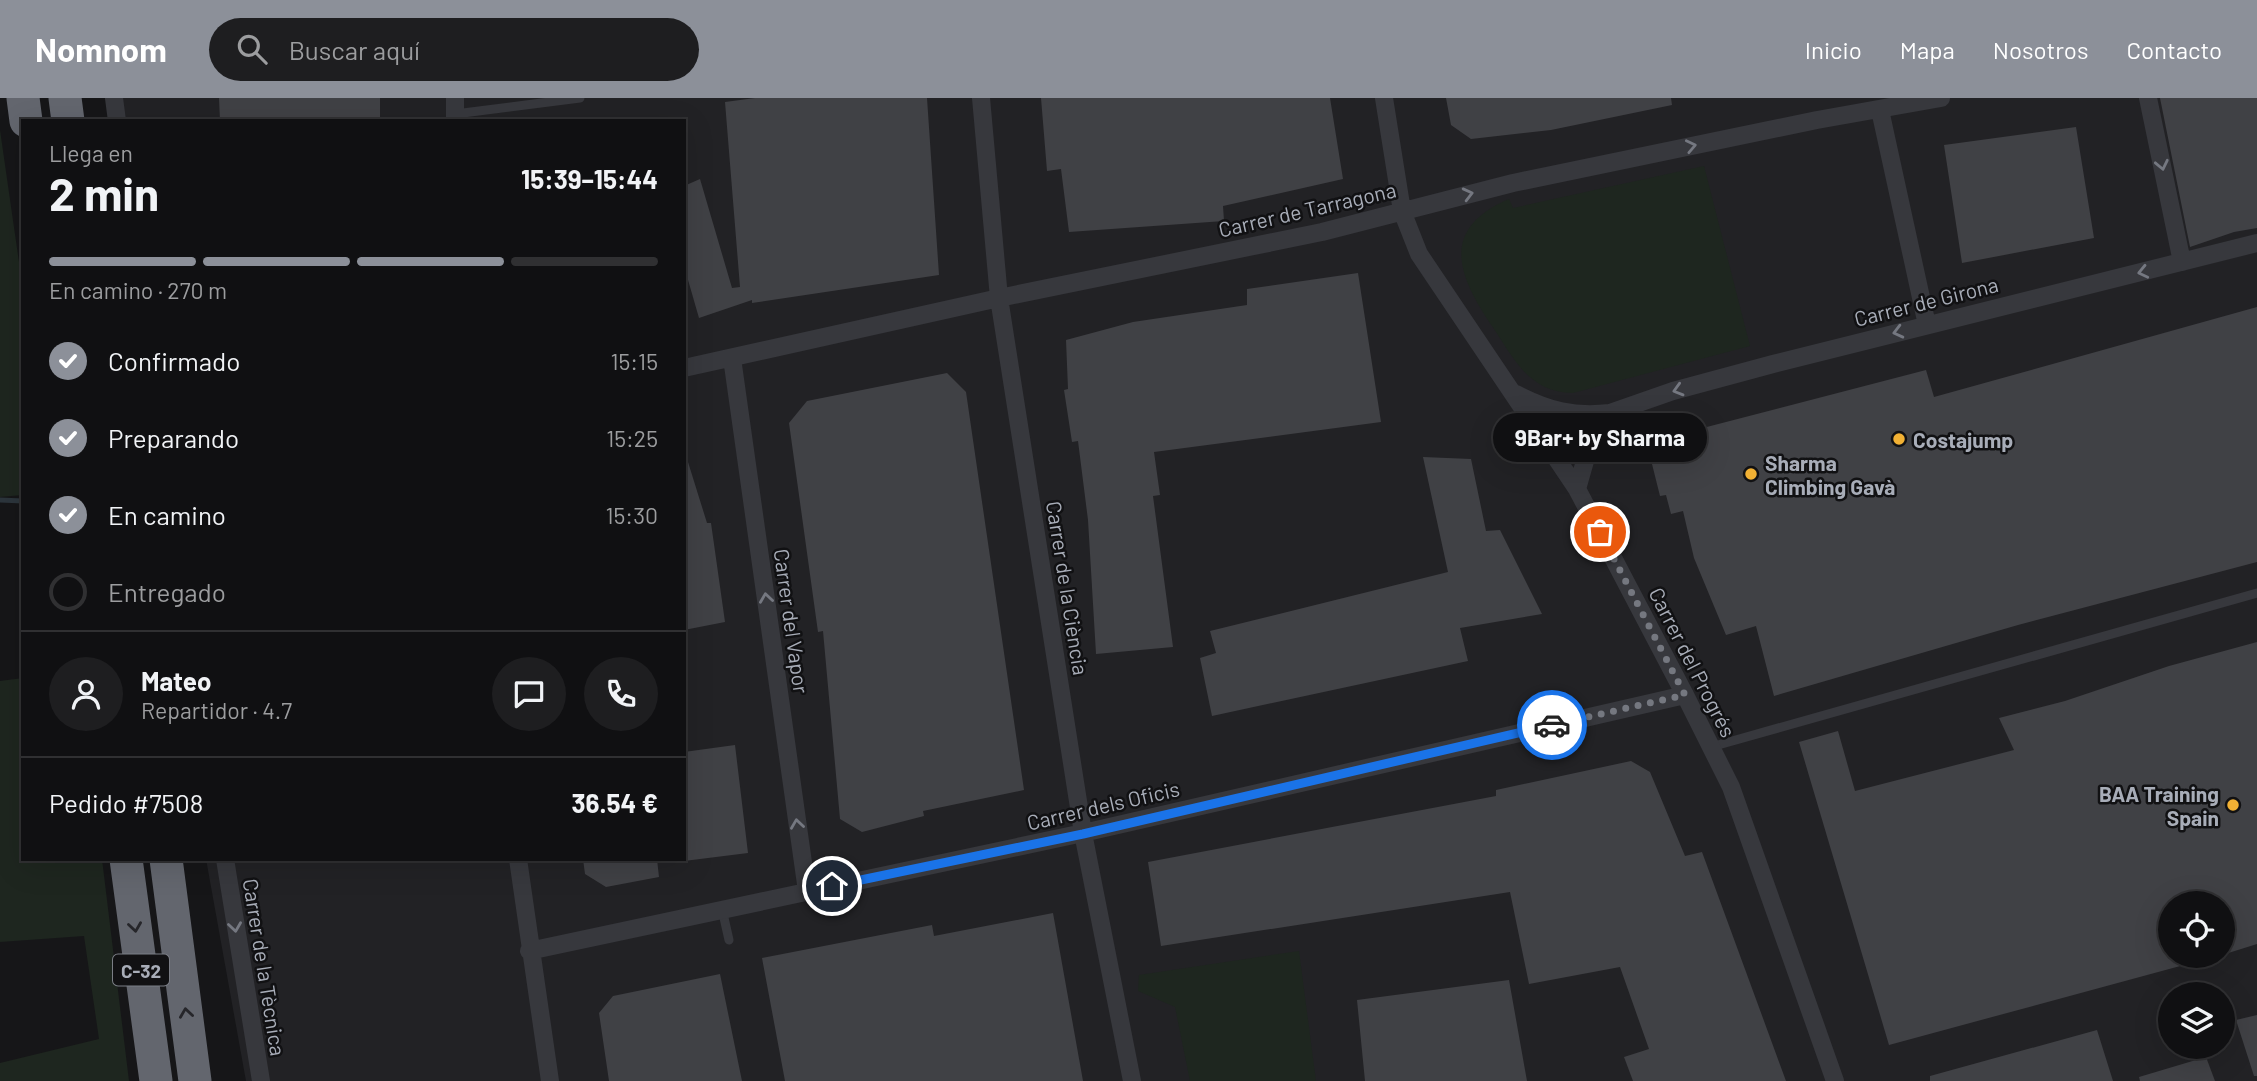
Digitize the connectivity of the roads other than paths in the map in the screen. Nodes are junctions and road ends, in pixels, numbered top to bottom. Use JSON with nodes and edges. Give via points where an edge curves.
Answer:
{"nodes":[{"id":1,"x":23,"y":98,"type":"edge"},
{"id":2,"x":65,"y":98,"type":"edge"},
{"id":3,"x":114,"y":98,"type":"edge"},
{"id":4,"x":580,"y":98,"type":"edge"},
{"id":5,"x":981,"y":98,"type":"edge"},
{"id":6,"x":1384,"y":98,"type":"edge"},
{"id":7,"x":1941,"y":98,"type":"edge"},
{"id":8,"x":2148,"y":98,"type":"edge"},
{"id":9,"x":1880,"y":110,"type":"junction"},
{"id":10,"x":455,"y":111,"type":"edge"},
{"id":11,"x":26,"y":119,"type":"edge"},
{"id":12,"x":68,"y":119,"type":"edge"},
{"id":13,"x":117,"y":119,"type":"edge"},
{"id":14,"x":1402,"y":211,"type":"junction"},
{"id":15,"x":2257,"y":243,"type":"edge"},
{"id":16,"x":2182,"y":262,"type":"junction"},
{"id":17,"x":999,"y":298,"type":"junction"},
{"id":18,"x":1927,"y":325,"type":"junction"},
{"id":19,"x":732,"y":358,"type":"junction"},
{"id":20,"x":686,"y":368,"type":"edge"},
{"id":21,"x":1513,"y":393,"type":"junction"},
{"id":22,"x":1610,"y":413,"type":"junction"},
{"id":23,"x":1577,"y":489,"type":"junction"},
{"id":24,"x":2257,"y":593,"type":"edge"},
{"id":25,"x":1685,"y":695,"type":"junction"},
{"id":26,"x":1711,"y":747,"type":"junction"},
{"id":27,"x":1083,"y":834,"type":"junction"},
{"id":28,"x":126,"y":861,"type":"edge"},
{"id":29,"x":166,"y":861,"type":"edge"},
{"id":30,"x":225,"y":861,"type":"edge"},
{"id":31,"x":518,"y":861,"type":"edge"},
{"id":32,"x":807,"y":891,"type":"junction"},
{"id":33,"x":722,"y":909,"type":"junction"},
{"id":34,"x":729,"y":940,"type":"dead end"},
{"id":35,"x":529,"y":951,"type":"junction"},
{"id":36,"x":156,"y":1081,"type":"edge"},
{"id":37,"x":195,"y":1081,"type":"edge"},
{"id":38,"x":261,"y":1081,"type":"edge"},
{"id":39,"x":550,"y":1081,"type":"edge"},
{"id":40,"x":1132,"y":1081,"type":"edge"},
{"id":41,"x":1835,"y":1081,"type":"edge"}],
"edges":[{"from":1,"to":11,"type":"highway"},
{"from":2,"to":12,"type":"highway"},
{"from":3,"to":13,"type":"street"},
{"from":4,"to":10,"type":"lane"},
{"from":5,"to":17,"type":"street","name":"Carrer de la Ciència"},
{"from":6,"to":14,"type":"street","name":"Carrer del Progrés"},
{"from":7,"to":9,"type":"street","name":"Carrer de Tarragona"},
{"from":8,"to":16,"type":"street","one_way":true},
{"from":14,"to":9,"type":"street","name":"Carrer de Tarragona","one_way":true,"via":[[1527,180]]},
{"from":9,"to":18,"type":"street"},
{"from":14,"to":17,"type":"street","name":"Carrer de Tarragona","via":[[1322,232]]},
{"from":14,"to":21,"type":"street","name":"Carrer del Progrés","via":[[1419,254]]},
{"from":15,"to":16,"type":"street","name":"Carrer de Girona"},
{"from":16,"to":18,"type":"street","name":"Carrer de Girona","one_way":true},
{"from":17,"to":19,"type":"street","name":"Carrer de Tarragona"},
{"from":17,"to":27,"type":"street","name":"Carrer de la Ciència"},
{"from":18,"to":22,"type":"street","name":"Carrer de Girona","one_way":true,"via":[[1673,391]]},
{"from":19,"to":20,"type":"street","name":"Carrer de Tarragona"},
{"from":32,"to":19,"type":"street","name":"Carrer del Vapor","one_way":true},
{"from":21,"to":22,"type":"street","name":"Carrer de Girona","via":[[1556,412],[1576,416]]},
{"from":21,"to":23,"type":"street","name":"Carrer del Progrés"},
{"from":22,"to":23,"type":"street","via":[[1589,447]]},
{"from":23,"to":25,"type":"street","name":"Carrer del Progrés"},
{"from":24,"to":26,"type":"lane"},
{"from":25,"to":26,"type":"street","name":"Carrer del Progrés"},
{"from":25,"to":27,"type":"street","name":"Carrer dels Oficis"},
{"from":26,"to":41,"type":"street","name":"Carrer del Progrés","via":[[1731,787]]},
{"from":27,"to":32,"type":"street","name":"Carrer dels Oficis"},
{"from":27,"to":40,"type":"street","name":"Carrer de la Ciència"},
{"from":28,"to":36,"type":"highway","number":"C-32","one_way":true},
{"from":37,"to":29,"type":"highway","number":"C-32","one_way":true},
{"from":30,"to":38,"type":"street","name":"Carrer de la Tècnica","one_way":true},
{"from":31,"to":35,"type":"street"},
{"from":32,"to":33,"type":"street","name":"Carrer dels Oficis"},
{"from":33,"to":34,"type":"lane"},
{"from":33,"to":35,"type":"street","name":"Carrer dels Oficis"},
{"from":35,"to":39,"type":"street"}]}
